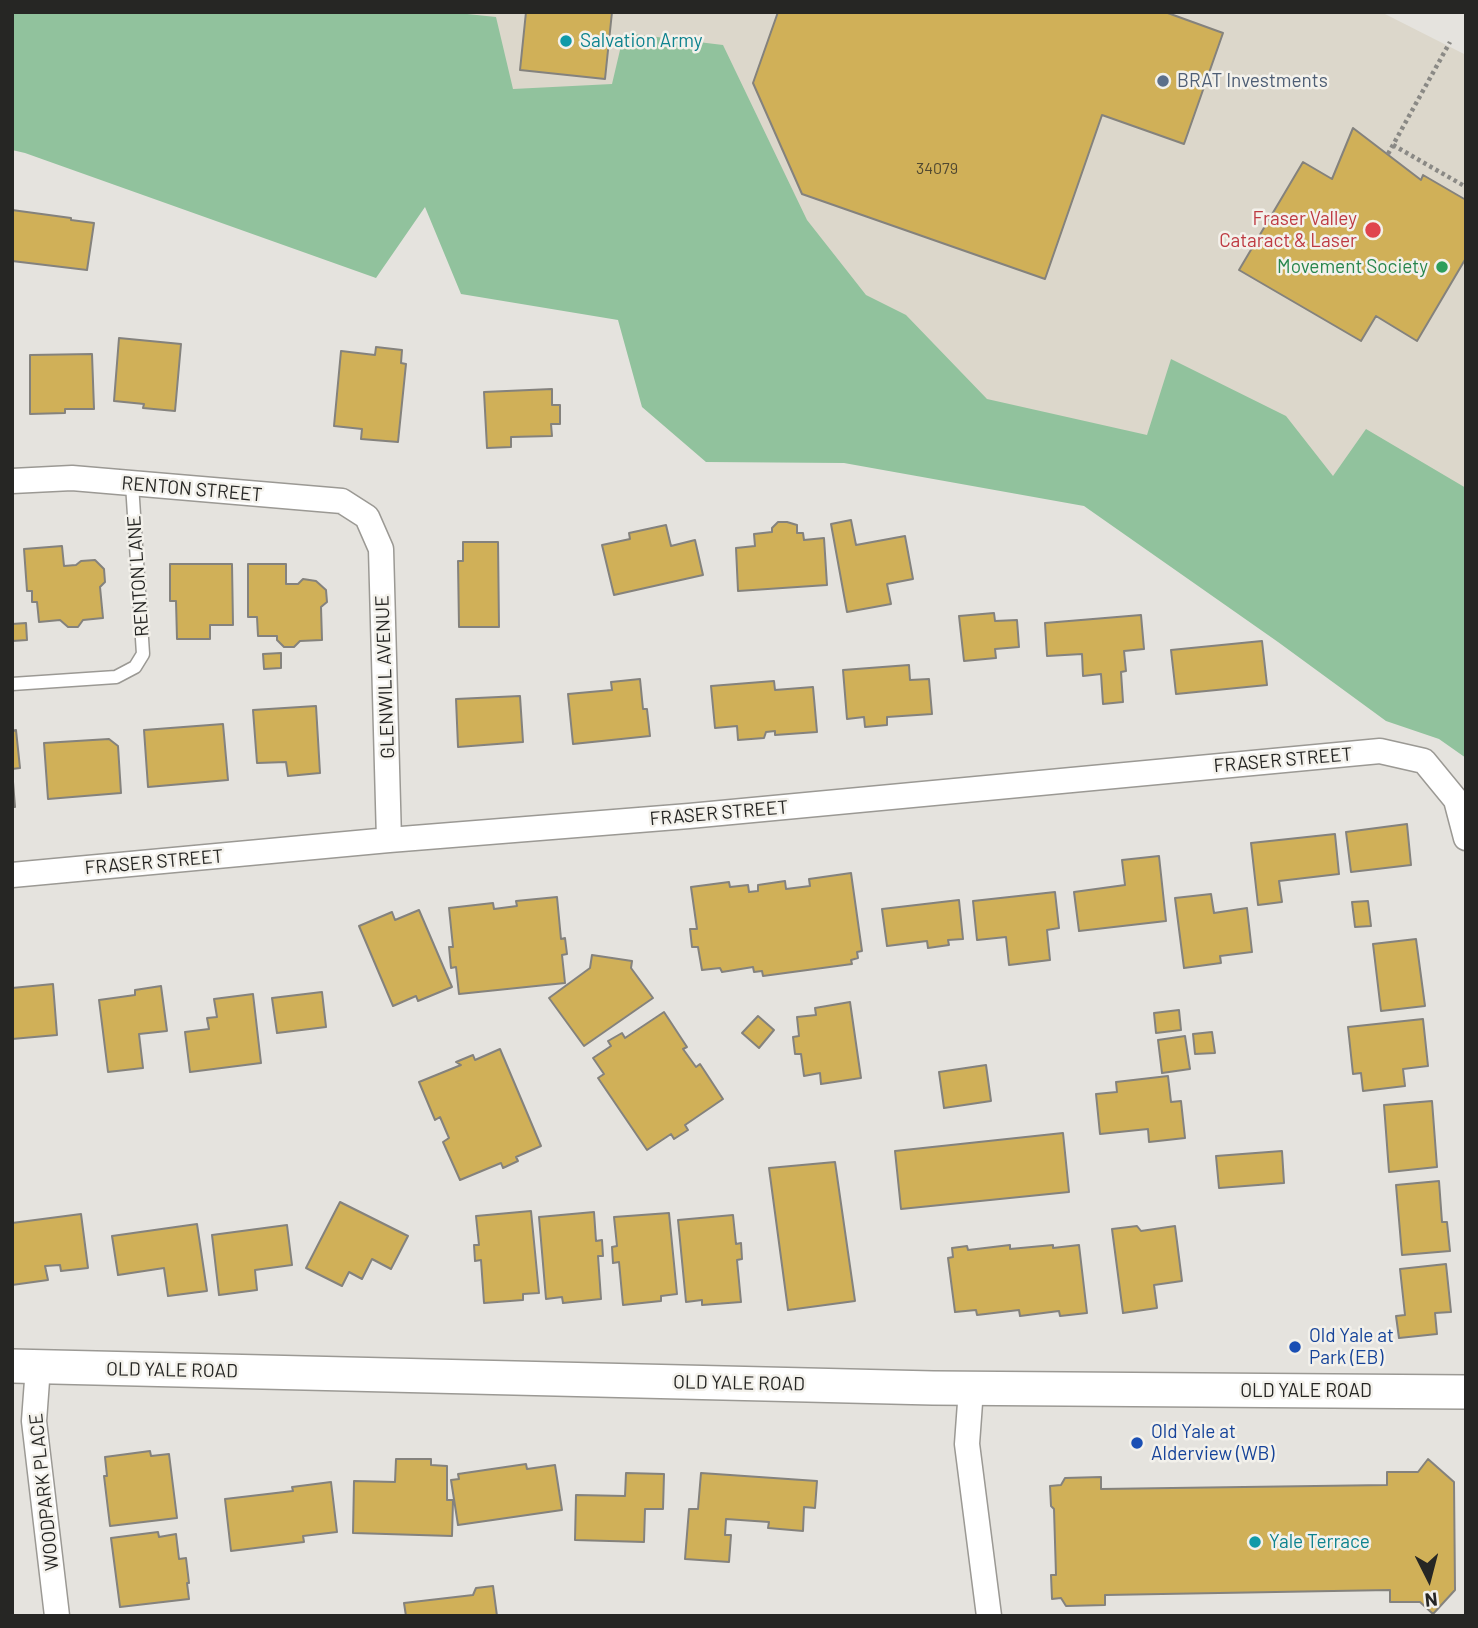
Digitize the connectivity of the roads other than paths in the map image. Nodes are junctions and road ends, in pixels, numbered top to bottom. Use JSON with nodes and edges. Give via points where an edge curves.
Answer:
{"nodes":[{"id":1,"x":12,"y":481,"type":"edge"},
{"id":2,"x":132,"y":484,"type":"junction"},
{"id":3,"x":367,"y":517,"type":"joint"},
{"id":4,"x":12,"y":684,"type":"edge"},
{"id":5,"x":1466,"y":838,"type":"edge"},
{"id":6,"x":389,"y":840,"type":"junction"},
{"id":7,"x":12,"y":875,"type":"edge"},
{"id":8,"x":25,"y":1367,"type":"edge"},
{"id":9,"x":971,"y":1389,"type":"junction"},
{"id":10,"x":1466,"y":1392,"type":"edge"},
{"id":11,"x":57,"y":1616,"type":"edge"},
{"id":12,"x":989,"y":1616,"type":"edge"}],
"edges":[{"from":1,"to":2,"type":"street","name":"RENTON STREET","via":[[72,478]]},
{"from":2,"to":3,"type":"street","name":"RENTON STREET","via":[[342,501]]},
{"from":2,"to":4,"type":"lane","name":"RENTON LANE","via":[[143,654],[135,667],[116,677]]},
{"from":3,"to":6,"type":"street","name":"GLENWILL AVENUE","via":[[381,549]]},
{"from":5,"to":6,"type":"street","name":"FRASER STREET","via":[[1456,800],[1424,761],[1380,751]]},
{"from":6,"to":7,"type":"street","name":"FRASER STREET"},
{"from":8,"to":9,"type":"main road","name":"OLD YALE ROAD"},
{"from":8,"to":11,"type":"street","name":"WOODPARK PLACE"},
{"from":9,"to":10,"type":"main road","name":"OLD YALE ROAD"},
{"from":9,"to":12,"type":"street","via":[[967,1444]]}]}
